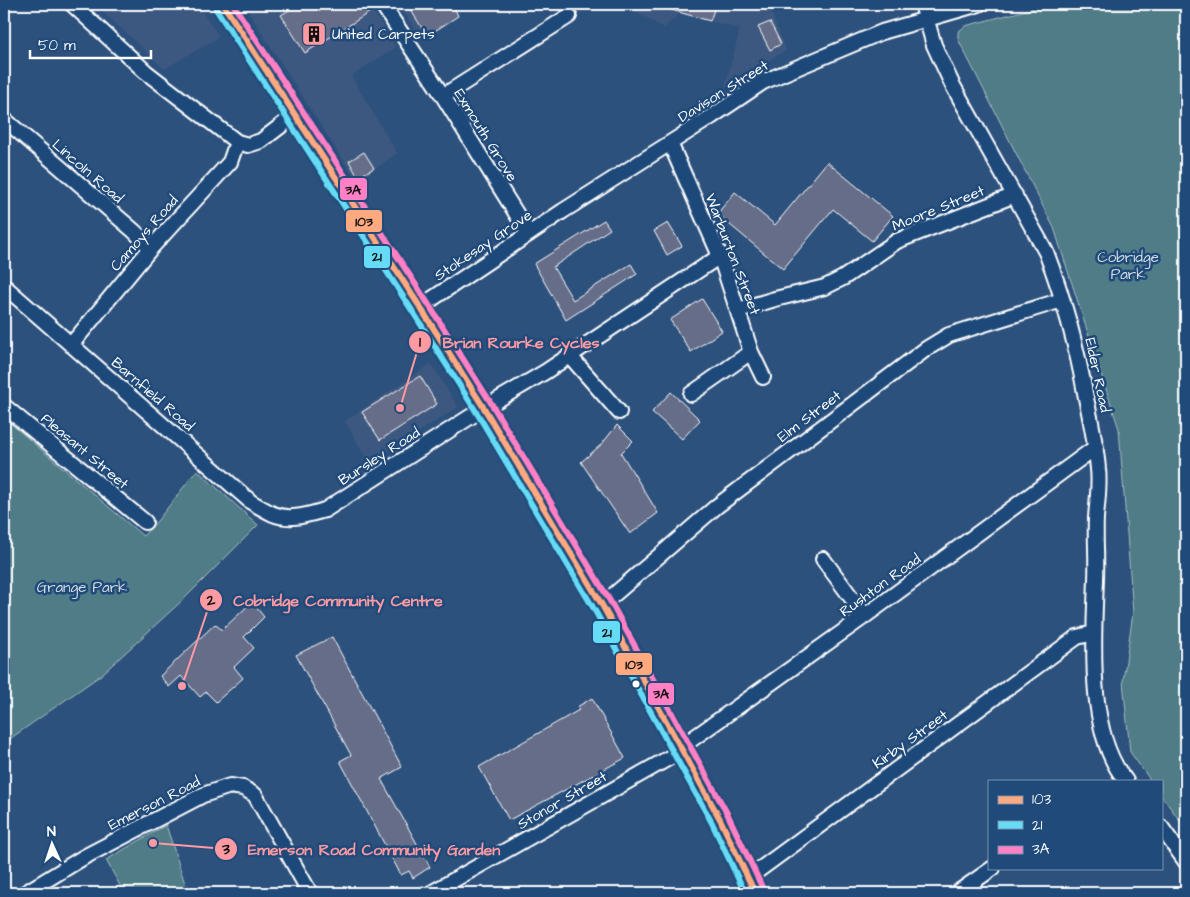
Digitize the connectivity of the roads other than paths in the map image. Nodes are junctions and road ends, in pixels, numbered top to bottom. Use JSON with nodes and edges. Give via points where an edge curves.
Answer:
{"nodes":[{"id":1,"x":72,"y":4,"type":"edge"},
{"id":2,"x":223,"y":4,"type":"edge"},
{"id":3,"x":382,"y":4,"type":"edge"},
{"id":4,"x":922,"y":4,"type":"edge"},
{"id":5,"x":979,"y":4,"type":"edge"},
{"id":6,"x":570,"y":16,"type":"dead end"},
{"id":7,"x":927,"y":18,"type":"junction"},
{"id":8,"x":442,"y":96,"type":"junction"},
{"id":9,"x":295,"y":115,"type":"junction"},
{"id":10,"x":4,"y":119,"type":"edge"},
{"id":11,"x":237,"y":142,"type":"junction"},
{"id":12,"x":670,"y":143,"type":"junction"},
{"id":13,"x":1015,"y":195,"type":"junction"},
{"id":14,"x":569,"y":207,"type":"joint"},
{"id":15,"x":529,"y":234,"type":"junction"},
{"id":16,"x":151,"y":248,"type":"junction"},
{"id":17,"x":720,"y":256,"type":"junction"},
{"id":18,"x":4,"y":286,"type":"edge"},
{"id":19,"x":1062,"y":300,"type":"junction"},
{"id":20,"x":420,"y":307,"type":"junction"},
{"id":21,"x":738,"y":310,"type":"junction"},
{"id":22,"x":71,"y":345,"type":"junction"},
{"id":23,"x":751,"y":352,"type":"junction"},
{"id":24,"x":570,"y":355,"type":"junction"},
{"id":25,"x":762,"y":377,"type":"dead end"},
{"id":26,"x":690,"y":394,"type":"dead end"},
{"id":27,"x":4,"y":406,"type":"edge"},
{"id":28,"x":484,"y":408,"type":"junction"},
{"id":29,"x":619,"y":412,"type":"dead end"},
{"id":30,"x":1096,"y":447,"type":"junction"},
{"id":31,"x":286,"y":517,"type":"joint"},
{"id":32,"x":145,"y":522,"type":"dead end"},
{"id":33,"x":823,"y":559,"type":"dead end"},
{"id":34,"x":602,"y":605,"type":"junction"},
{"id":35,"x":865,"y":616,"type":"junction"},
{"id":36,"x":1094,"y":633,"type":"junction"},
{"id":37,"x":682,"y":749,"type":"junction"},
{"id":38,"x":1122,"y":780,"type":"edge"},
{"id":39,"x":1165,"y":832,"type":"edge"},
{"id":40,"x":1186,"y":862,"type":"edge"},
{"id":41,"x":990,"y":870,"type":"edge"},
{"id":42,"x":752,"y":885,"type":"edge"},
{"id":43,"x":25,"y":893,"type":"edge"},
{"id":44,"x":310,"y":893,"type":"edge"},
{"id":45,"x":430,"y":893,"type":"edge"},
{"id":46,"x":957,"y":893,"type":"edge"}],
"edges":[{"from":1,"to":11,"type":"street","via":[[146,72]]},
{"from":2,"to":9,"type":"main road"},
{"from":3,"to":8,"type":"street","name":"Exmouth Grove"},
{"from":4,"to":7,"type":"street","name":"Elder Road"},
{"from":5,"to":7,"type":"street","name":"Davison Street"},
{"from":6,"to":8,"type":"street"},
{"from":7,"to":12,"type":"street","name":"Davison Street","via":[[882,32],[763,82]]},
{"from":7,"to":13,"type":"street","name":"Elder Road","via":[[934,46],[952,84]]},
{"from":8,"to":15,"type":"street","name":"Exmouth Grove"},
{"from":9,"to":11,"type":"street","via":[[261,141],[248,145]]},
{"from":9,"to":20,"type":"main road"},
{"from":10,"to":16,"type":"street","name":"Lincoln Road"},
{"from":11,"to":16,"type":"street","name":"Camoys Road","via":[[230,162]]},
{"from":12,"to":14,"type":"street","name":"Davison Street"},
{"from":12,"to":17,"type":"street","name":"Warburton Street"},
{"from":13,"to":19,"type":"street","name":"Elder Road","via":[[1046,252]]},
{"from":13,"to":21,"type":"street","name":"Moore Street","via":[[897,241],[825,287]]},
{"from":14,"to":15,"type":"street","name":"Stokesay Grove"},
{"from":15,"to":20,"type":"street","name":"Stokesay Grove"},
{"from":16,"to":22,"type":"street","name":"Camoys Road"},
{"from":17,"to":21,"type":"street","name":"Warburton Street"},
{"from":17,"to":24,"type":"street","name":"Bursley Road"},
{"from":18,"to":22,"type":"street","name":"Barnfield Road"},
{"from":19,"to":30,"type":"street","name":"Elder Road","via":[[1076,344]]},
{"from":19,"to":34,"type":"street","name":"Elm Street","via":[[949,335],[926,348],[717,506]]},
{"from":20,"to":28,"type":"main road"},
{"from":21,"to":23,"type":"street","name":"Warburton Street"},
{"from":22,"to":31,"type":"street","name":"Barnfield Road","via":[[251,502]]},
{"from":23,"to":25,"type":"street","name":"Warburton Street"},
{"from":23,"to":26,"type":"street"},
{"from":24,"to":28,"type":"street","name":"Bursley Road"},
{"from":24,"to":29,"type":"street"},
{"from":27,"to":32,"type":"street","name":"Pleasant Street"},
{"from":28,"to":31,"type":"street","name":"Bursley Road","via":[[325,510]]},
{"from":28,"to":34,"type":"main road"},
{"from":30,"to":35,"type":"street","name":"Rushton Road"},
{"from":30,"to":36,"type":"street","name":"Elder Road"},
{"from":33,"to":35,"type":"street"},
{"from":34,"to":37,"type":"main road"},
{"from":35,"to":37,"type":"street","name":"Rushton Road"},
{"from":36,"to":38,"type":"street","name":"Elder Road","via":[[1098,711],[1109,754]]},
{"from":36,"to":42,"type":"street","name":"Kirby Street","via":[[1077,637]]},
{"from":37,"to":42,"type":"main road"},
{"from":37,"to":45,"type":"street","name":"Stonor Street"},
{"from":39,"to":40,"type":"street"},
{"from":41,"to":46,"type":"street"},
{"from":43,"to":44,"type":"street","name":"Emerson Road","via":[[84,857],[195,799],[230,786],[256,795]]}]}
